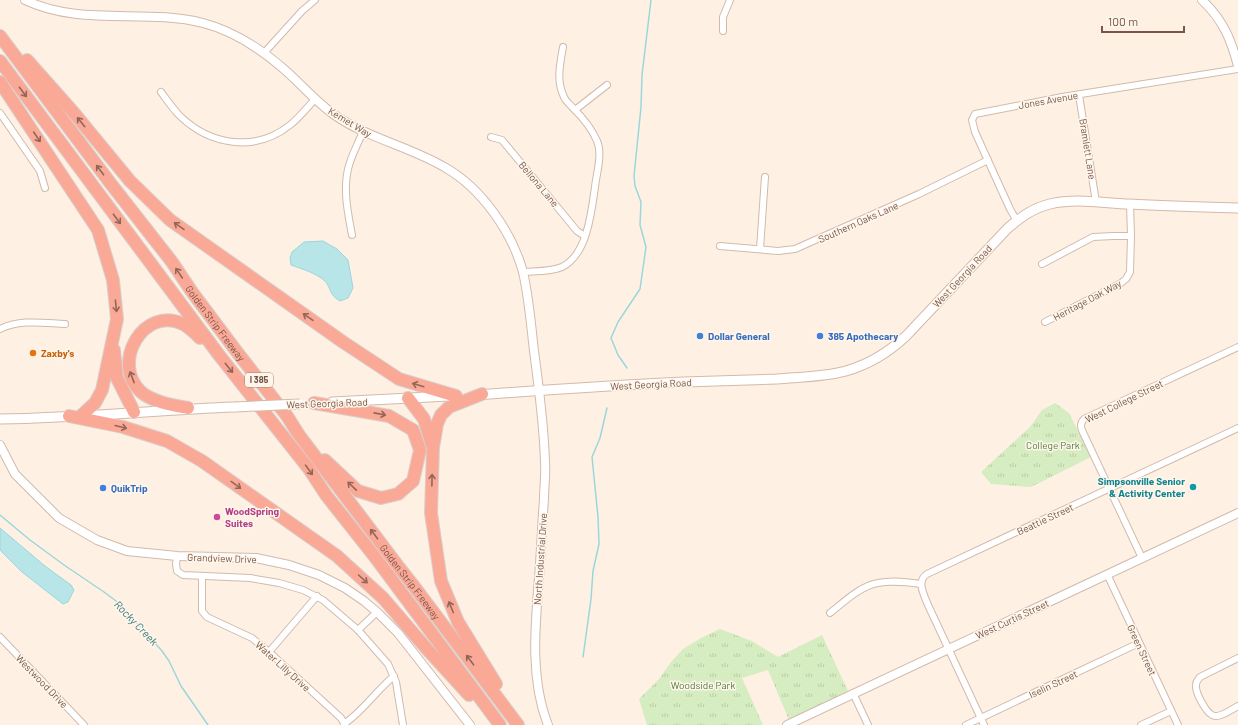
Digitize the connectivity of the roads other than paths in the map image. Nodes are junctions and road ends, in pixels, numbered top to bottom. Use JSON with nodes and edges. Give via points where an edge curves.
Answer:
{"nodes":[{"id":1,"x":26,"y":0,"type":"edge"},
{"id":2,"x":315,"y":0,"type":"edge"},
{"id":3,"x":730,"y":0,"type":"edge"},
{"id":4,"x":1202,"y":0,"type":"edge"},
{"id":5,"x":0,"y":29,"type":"edge"},
{"id":6,"x":723,"y":31,"type":"dead end"},
{"id":7,"x":0,"y":36,"type":"edge"},
{"id":8,"x":563,"y":47,"type":"dead end"},
{"id":9,"x":264,"y":53,"type":"junction"},
{"id":10,"x":0,"y":61,"type":"edge"},
{"id":11,"x":1238,"y":67,"type":"edge"},
{"id":12,"x":0,"y":82,"type":"edge"},
{"id":13,"x":607,"y":85,"type":"dead end"},
{"id":14,"x":161,"y":92,"type":"dead end"},
{"id":15,"x":1079,"y":95,"type":"junction"},
{"id":16,"x":315,"y":99,"type":"junction"},
{"id":17,"x":575,"y":110,"type":"junction"},
{"id":18,"x":0,"y":113,"type":"edge"},
{"id":19,"x":363,"y":131,"type":"junction"},
{"id":20,"x":491,"y":137,"type":"dead end"},
{"id":21,"x":988,"y":160,"type":"junction"},
{"id":22,"x":765,"y":177,"type":"dead end"},
{"id":23,"x":45,"y":188,"type":"dead end"},
{"id":24,"x":1096,"y":202,"type":"junction"},
{"id":25,"x":1130,"y":204,"type":"junction"},
{"id":26,"x":1238,"y":208,"type":"edge"},
{"id":27,"x":1017,"y":221,"type":"junction"},
{"id":28,"x":352,"y":235,"type":"dead end"},
{"id":29,"x":585,"y":236,"type":"junction"},
{"id":30,"x":1131,"y":236,"type":"junction"},
{"id":31,"x":720,"y":246,"type":"dead end"},
{"id":32,"x":760,"y":249,"type":"junction"},
{"id":33,"x":1042,"y":264,"type":"dead end"},
{"id":34,"x":522,"y":272,"type":"junction"},
{"id":35,"x":1045,"y":322,"type":"dead end"},
{"id":36,"x":64,"y":324,"type":"dead end"},
{"id":37,"x":0,"y":329,"type":"edge"},
{"id":38,"x":114,"y":341,"type":"junction"},
{"id":39,"x":1238,"y":347,"type":"edge"},
{"id":40,"x":219,"y":355,"type":"junction"},
{"id":41,"x":539,"y":391,"type":"junction"},
{"id":42,"x":482,"y":394,"type":"junction"},
{"id":43,"x":456,"y":396,"type":"junction"},
{"id":44,"x":408,"y":398,"type":"junction"},
{"id":45,"x":314,"y":403,"type":"junction"},
{"id":46,"x":188,"y":408,"type":"junction"},
{"id":47,"x":134,"y":412,"type":"junction"},
{"id":48,"x":69,"y":416,"type":"junction"},
{"id":49,"x":81,"y":416,"type":"junction"},
{"id":50,"x":0,"y":419,"type":"edge"},
{"id":51,"x":1238,"y":428,"type":"edge"},
{"id":52,"x":299,"y":435,"type":"junction"},
{"id":53,"x":0,"y":445,"type":"edge"},
{"id":54,"x":433,"y":448,"type":"junction"},
{"id":55,"x":1110,"y":488,"type":"junction"},
{"id":56,"x":1238,"y":513,"type":"edge"},
{"id":57,"x":177,"y":556,"type":"junction"},
{"id":58,"x":1142,"y":558,"type":"junction"},
{"id":59,"x":1107,"y":574,"type":"junction"},
{"id":60,"x":202,"y":576,"type":"junction"},
{"id":61,"x":921,"y":584,"type":"junction"},
{"id":62,"x":317,"y":596,"type":"junction"},
{"id":63,"x":377,"y":612,"type":"junction"},
{"id":64,"x":830,"y":613,"type":"dead end"},
{"id":65,"x":358,"y":630,"type":"junction"},
{"id":66,"x":0,"y":637,"type":"edge"},
{"id":67,"x":1139,"y":643,"type":"junction"},
{"id":68,"x":949,"y":648,"type":"junction"},
{"id":69,"x":269,"y":652,"type":"junction"},
{"id":70,"x":1238,"y":658,"type":"edge"},
{"id":71,"x":394,"y":676,"type":"junction"},
{"id":72,"x":853,"y":693,"type":"junction"},
{"id":73,"x":1238,"y":706,"type":"edge"},
{"id":74,"x":1171,"y":711,"type":"junction"},
{"id":75,"x":981,"y":718,"type":"junction"},
{"id":76,"x":81,"y":724,"type":"edge"},
{"id":77,"x":344,"y":724,"type":"edge"},
{"id":78,"x":402,"y":725,"type":"edge"},
{"id":79,"x":470,"y":725,"type":"edge"},
{"id":80,"x":496,"y":725,"type":"edge"},
{"id":81,"x":500,"y":725,"type":"edge"},
{"id":82,"x":519,"y":725,"type":"edge"},
{"id":83,"x":548,"y":725,"type":"edge"},
{"id":84,"x":787,"y":725,"type":"edge"},
{"id":85,"x":868,"y":725,"type":"edge"},
{"id":86,"x":966,"y":725,"type":"edge"},
{"id":87,"x":984,"y":725,"type":"edge"},
{"id":88,"x":1141,"y":725,"type":"edge"},
{"id":89,"x":1178,"y":725,"type":"edge"}],
"edges":[{"from":1,"to":9,"type":"street","name":"Kemet Way","via":[[50,10],[66,13],[180,18],[216,27],[241,38]]},
{"from":2,"to":9,"type":"street"},
{"from":3,"to":6,"type":"street","via":[[724,17]]},
{"from":4,"to":11,"type":"street","via":[[1222,23]]},
{"from":43,"to":5,"type":"highway","one_way":true,"via":[[400,379],[342,342],[170,220],[130,181]]},
{"from":52,"to":7,"type":"highway","name":"Golden Strip Freeway","number":"I 385","one_way":true,"via":[[172,262]]},
{"from":8,"to":17,"type":"street","via":[[559,72],[560,85],[564,98]]},
{"from":9,"to":16,"type":"street","name":"Kemet Way"},
{"from":10,"to":40,"type":"highway","name":"Golden Strip Freeway","number":"I 385","one_way":true},
{"from":11,"to":15,"type":"street","name":"Jones Avenue"},
{"from":12,"to":38,"type":"highway","one_way":true,"via":[[98,230],[113,280],[117,319]]},
{"from":13,"to":17,"type":"street"},
{"from":14,"to":16,"type":"street","via":[[179,116],[198,130],[211,137],[236,143],[268,138],[280,132]]},
{"from":15,"to":21,"type":"street","name":"Jones Avenue","via":[[975,114],[972,122]]},
{"from":15,"to":24,"type":"street","name":"Bramlett Lane"},
{"from":16,"to":19,"type":"street","name":"Kemet Way"},
{"from":17,"to":29,"type":"street","via":[[598,142],[599,156],[591,219]]},
{"from":18,"to":23,"type":"street","via":[[40,171]]},
{"from":19,"to":28,"type":"street","via":[[348,168],[346,184]]},
{"from":19,"to":34,"type":"street","name":"Kemet Way","via":[[447,168],[467,182],[495,213],[514,248]]},
{"from":20,"to":29,"type":"street","name":"Bellona Lane","via":[[502,140],[577,231]]},
{"from":21,"to":27,"type":"street","name":"Jones Avenue"},
{"from":21,"to":32,"type":"street","name":"Southern Oaks Lane","via":[[804,246],[785,250]]},
{"from":22,"to":32,"type":"street"},
{"from":24,"to":25,"type":"main road","name":"West Georgia Road"},
{"from":24,"to":27,"type":"main road","name":"West Georgia Road","via":[[1050,204],[1025,214]]},
{"from":25,"to":26,"type":"main road","name":"West Georgia Road"},
{"from":25,"to":30,"type":"street","name":"Heritage Oak Way"},
{"from":27,"to":41,"type":"main road","name":"West Georgia Road","via":[[1000,235],[896,346],[855,368],[833,374],[800,377]]},
{"from":29,"to":34,"type":"street","via":[[572,259],[561,267]]},
{"from":30,"to":33,"type":"street","via":[[1093,237]]},
{"from":30,"to":35,"type":"street","name":"Heritage Oak Way","via":[[1130,272],[1124,281]]},
{"from":31,"to":32,"type":"street","name":"Southern Oaks Lane"},
{"from":34,"to":41,"type":"street","name":"Kemet Way"},
{"from":36,"to":37,"type":"street","via":[[26,322]]},
{"from":38,"to":47,"type":"highway","via":[[117,378]]},
{"from":38,"to":49,"type":"highway","via":[[102,390],[95,403]]},
{"from":39,"to":55,"type":"street","name":"West College Street","via":[[1082,420],[1081,427]]},
{"from":46,"to":40,"type":"highway","one_way":true,"via":[[152,398],[135,384],[129,361],[137,337],[143,330],[159,322],[176,322],[189,328]]},
{"from":40,"to":81,"type":"highway","name":"Golden Strip Freeway","number":"I 385","one_way":true,"via":[[309,469]]},
{"from":41,"to":42,"type":"main road","name":"West Georgia Road"},
{"from":41,"to":83,"type":"street","name":"North Industrial Drive","via":[[546,464],[535,636],[537,683]]},
{"from":42,"to":43,"type":"main road","name":"West Georgia Road"},
{"from":42,"to":54,"type":"highway","via":[[449,407],[441,415]]},
{"from":43,"to":44,"type":"main road","name":"West Georgia Road"},
{"from":44,"to":45,"type":"main road","name":"West Georgia Road"},
{"from":44,"to":54,"type":"highway","via":[[424,419]]},
{"from":45,"to":46,"type":"main road","name":"West Georgia Road","bridge":true},
{"from":45,"to":52,"type":"highway","one_way":true,"via":[[389,416],[413,430],[420,450],[413,481],[398,494],[381,498],[358,491]]},
{"from":46,"to":47,"type":"main road","name":"West Georgia Road"},
{"from":47,"to":49,"type":"main road","name":"West Georgia Road"},
{"from":48,"to":49,"type":"main road","name":"West Georgia Road"},
{"from":48,"to":50,"type":"main road","name":"West Georgia Road"},
{"from":48,"to":80,"type":"highway","one_way":true,"via":[[122,427],[167,441],[202,461],[337,556],[384,598]]},
{"from":51,"to":55,"type":"street","name":"Beattie Street"},
{"from":82,"to":52,"type":"highway","name":"Golden Strip Freeway","number":"I 385","one_way":true},
{"from":53,"to":57,"type":"street","name":"Grandview Drive","via":[[15,474],[59,518],[80,532],[127,551]]},
{"from":82,"to":54,"type":"highway","one_way":true,"via":[[458,622],[441,581],[431,513]]},
{"from":55,"to":58,"type":"street","name":"West College Street"},
{"from":55,"to":61,"type":"street","name":"Beattie Street","via":[[927,574]]},
{"from":56,"to":58,"type":"street","name":"West Curtis Street"},
{"from":57,"to":60,"type":"street","via":[[177,572],[183,575]]},
{"from":57,"to":63,"type":"street","name":"Grandview Drive","via":[[256,558],[289,565],[319,575],[345,588]]},
{"from":58,"to":59,"type":"street","name":"West Curtis Street"},
{"from":59,"to":67,"type":"street","name":"Green Street"},
{"from":59,"to":68,"type":"street","name":"West Curtis Street"},
{"from":60,"to":62,"type":"street","via":[[264,580]]},
{"from":60,"to":69,"type":"street","name":"Water Lilly Drive","via":[[202,611],[207,617],[252,638]]},
{"from":61,"to":64,"type":"street","via":[[892,581],[877,583],[864,588]]},
{"from":61,"to":68,"type":"street","via":[[928,605]]},
{"from":62,"to":65,"type":"street"},
{"from":62,"to":69,"type":"street"},
{"from":63,"to":65,"type":"street"},
{"from":63,"to":79,"type":"street","name":"Grandview Drive","via":[[398,633]]},
{"from":65,"to":71,"type":"street","via":[[388,664]]},
{"from":66,"to":76,"type":"street","name":"Westwood Drive"},
{"from":67,"to":74,"type":"street","name":"Green Street"},
{"from":67,"to":75,"type":"street","name":"Iselin Street"},
{"from":68,"to":72,"type":"street","name":"West Curtis Street"},
{"from":68,"to":75,"type":"street"},
{"from":69,"to":77,"type":"street","name":"Water Lilly Drive"},
{"from":70,"to":73,"type":"street","via":[[1200,677],[1196,681],[1196,687],[1210,715],[1219,716]]},
{"from":71,"to":77,"type":"street"},
{"from":71,"to":78,"type":"street"},
{"from":72,"to":84,"type":"street","name":"West Curtis Street"},
{"from":72,"to":85,"type":"street"},
{"from":74,"to":88,"type":"street"},
{"from":74,"to":89,"type":"street","name":"Green Street"},
{"from":75,"to":86,"type":"street","name":"Iselin Street"},
{"from":75,"to":87,"type":"street"}]}
